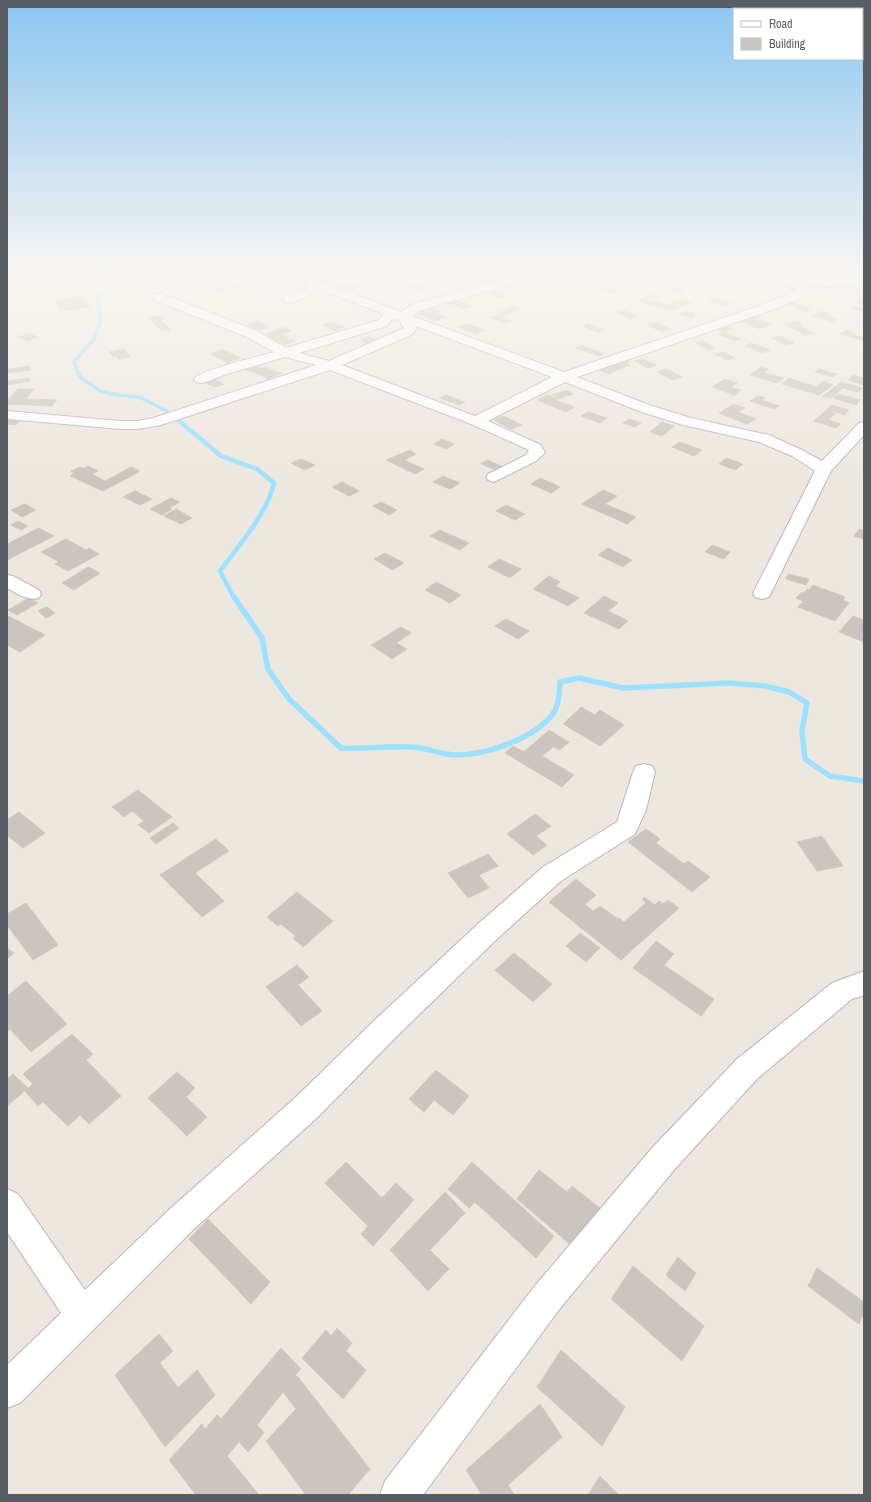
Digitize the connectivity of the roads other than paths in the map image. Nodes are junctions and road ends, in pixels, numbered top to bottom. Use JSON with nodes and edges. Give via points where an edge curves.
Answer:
{"nodes":[{"id":1,"x":268,"y":343,"type":"edge"},
{"id":2,"x":319,"y":343,"type":"edge"},
{"id":3,"x":379,"y":343,"type":"edge"},
{"id":4,"x":473,"y":343,"type":"edge"},
{"id":5,"x":661,"y":343,"type":"edge"},
{"id":6,"x":286,"y":353,"type":"junction"},
{"id":7,"x":330,"y":365,"type":"junction"},
{"id":8,"x":564,"y":376,"type":"junction"},
{"id":9,"x":201,"y":379,"type":"dead end"},
{"id":10,"x":7,"y":415,"type":"edge"},
{"id":11,"x":476,"y":420,"type":"junction"},
{"id":12,"x":864,"y":426,"type":"edge"},
{"id":13,"x":824,"y":469,"type":"junction"},
{"id":14,"x":494,"y":477,"type":"dead end"},
{"id":15,"x":7,"y":580,"type":"edge"},
{"id":16,"x":762,"y":593,"type":"dead end"},
{"id":17,"x":32,"y":594,"type":"dead end"},
{"id":18,"x":644,"y":772,"type":"dead end"},
{"id":19,"x":864,"y":984,"type":"edge"},
{"id":20,"x":7,"y":1205,"type":"edge"},
{"id":21,"x":83,"y":1317,"type":"junction"},
{"id":22,"x":7,"y":1390,"type":"edge"},
{"id":23,"x":399,"y":1495,"type":"edge"}],
"edges":[{"from":1,"to":6,"type":"street"},
{"from":2,"to":6,"type":"street"},
{"from":3,"to":7,"type":"street"},
{"from":4,"to":8,"type":"street"},
{"from":5,"to":8,"type":"street"},
{"from":6,"to":7,"type":"street"},
{"from":6,"to":9,"type":"street"},
{"from":7,"to":10,"type":"street","via":[[180,414],[138,425]]},
{"from":7,"to":11,"type":"street"},
{"from":8,"to":11,"type":"street"},
{"from":8,"to":13,"type":"street","via":[[644,408],[688,422],[764,438]]},
{"from":11,"to":14,"type":"street","via":[[536,448],[537,453],[531,458]]},
{"from":12,"to":13,"type":"street"},
{"from":13,"to":16,"type":"street"},
{"from":15,"to":17,"type":"street"},
{"from":18,"to":21,"type":"street","via":[[627,828],[552,874],[488,931],[306,1107],[183,1218]]},
{"from":19,"to":23,"type":"street","via":[[842,991],[747,1069],[662,1159],[546,1299]]},
{"from":20,"to":21,"type":"street"},
{"from":21,"to":22,"type":"street"}]}
